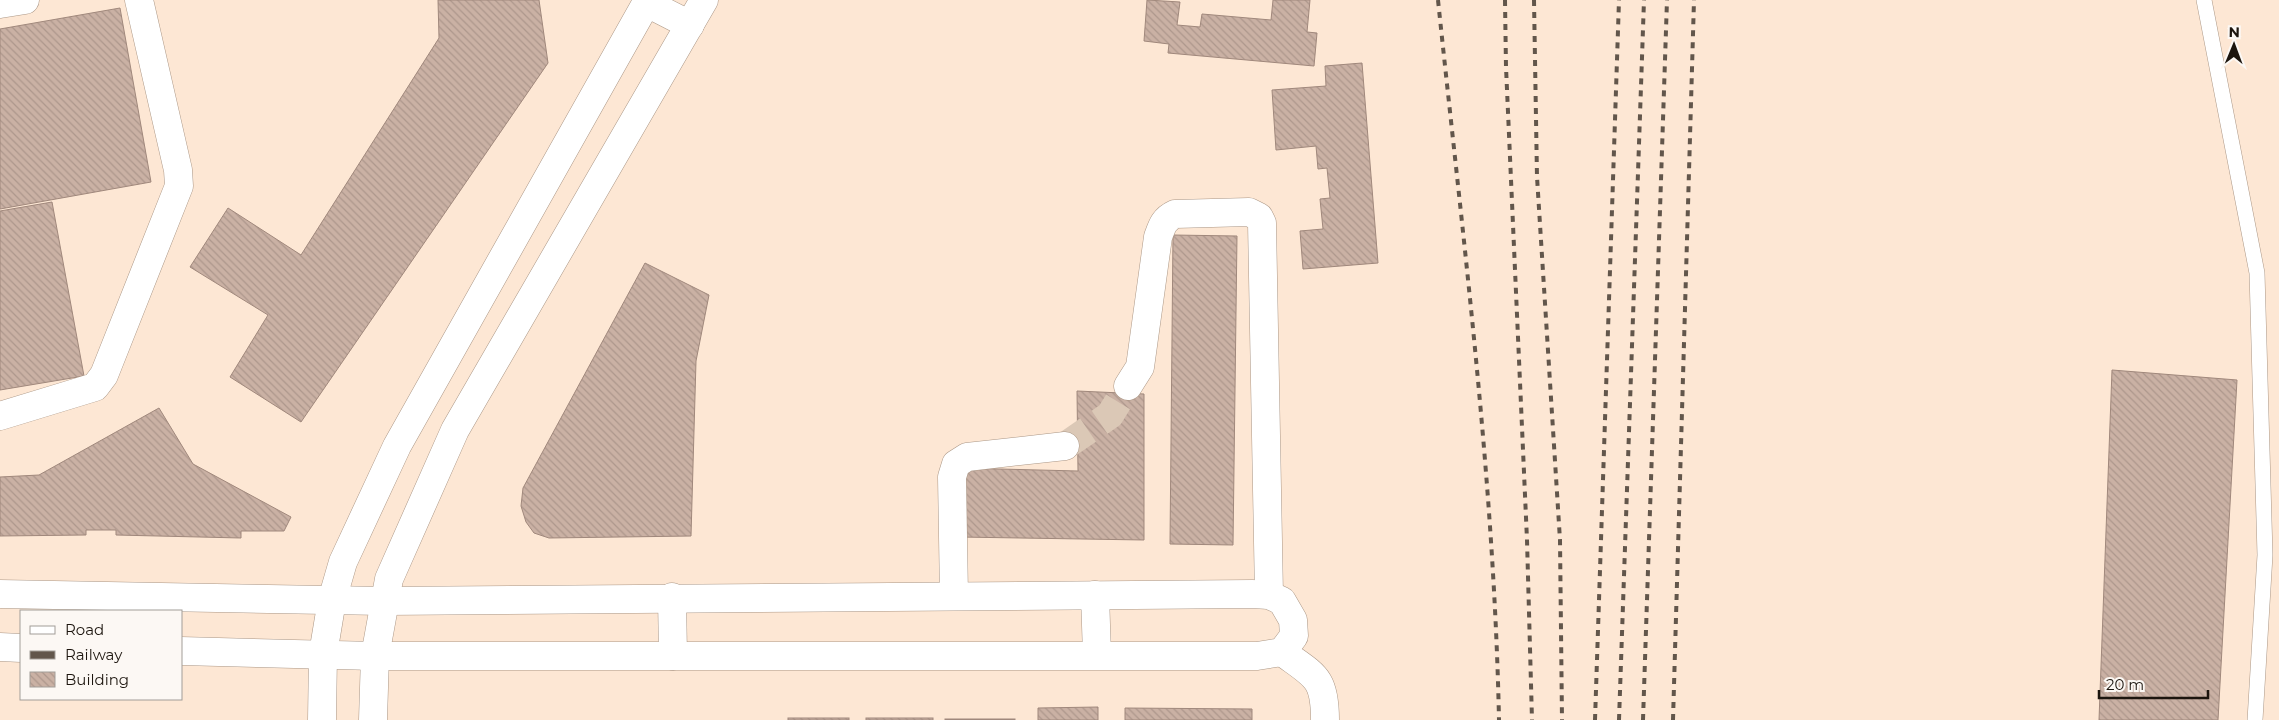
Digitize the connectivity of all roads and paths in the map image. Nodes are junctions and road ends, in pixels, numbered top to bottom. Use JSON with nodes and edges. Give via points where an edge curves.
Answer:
{"nodes":[{"id":1,"x":25,"y":0,"type":"edge"},
{"id":2,"x":139,"y":0,"type":"edge"},
{"id":3,"x":704,"y":0,"type":"edge"},
{"id":4,"x":2204,"y":0,"type":"edge"},
{"id":5,"x":647,"y":2,"type":"edge"},
{"id":6,"x":0,"y":4,"type":"edge"},
{"id":7,"x":690,"y":25,"type":"junction"},
{"id":8,"x":1128,"y":386,"type":"tunnel mouth"},
{"id":9,"x":0,"y":416,"type":"edge"},
{"id":10,"x":1065,"y":446,"type":"tunnel mouth"},
{"id":11,"x":0,"y":594,"type":"edge"},
{"id":12,"x":1269,"y":594,"type":"junction"},
{"id":13,"x":1095,"y":595,"type":"junction"},
{"id":14,"x":954,"y":596,"type":"junction"},
{"id":15,"x":672,"y":597,"type":"junction"},
{"id":16,"x":332,"y":600,"type":"junction"},
{"id":17,"x":384,"y":601,"type":"junction"},
{"id":18,"x":0,"y":647,"type":"edge"},
{"id":19,"x":20,"y":648,"type":"edge"},
{"id":20,"x":182,"y":651,"type":"edge"},
{"id":21,"x":1282,"y":652,"type":"junction"},
{"id":22,"x":323,"y":654,"type":"junction"},
{"id":23,"x":1098,"y":655,"type":"junction"},
{"id":24,"x":375,"y":656,"type":"junction"},
{"id":25,"x":672,"y":656,"type":"junction"},
{"id":26,"x":322,"y":720,"type":"edge"},
{"id":27,"x":373,"y":720,"type":"edge"},
{"id":28,"x":1325,"y":720,"type":"edge"},
{"id":29,"x":2256,"y":720,"type":"edge"}],
"edges":[{"from":1,"to":6,"type":"street"},
{"from":2,"to":9,"type":"street","via":[[179,186],[104,375],[95,387]]},
{"from":3,"to":7,"type":"street"},
{"from":4,"to":29,"type":"lane","via":[[2257,273],[2264,556]]},
{"from":5,"to":7,"type":"street"},
{"from":5,"to":16,"type":"street","via":[[397,446],[343,562]]},
{"from":7,"to":17,"type":"street","via":[[455,430],[389,579]]},
{"from":8,"to":12,"type":"street","via":[[1140,367],[1158,237],[1163,223],[1175,214],[1249,212],[1259,217],[1262,224]]},
{"from":10,"to":14,"type":"street","via":[[968,457],[956,464],[952,477]]},
{"from":11,"to":16,"type":"street"},
{"from":12,"to":13,"type":"street"},
{"from":12,"to":21,"type":"street","via":[[1282,601],[1293,620],[1294,636]]},
{"from":13,"to":14,"type":"street"},
{"from":13,"to":23,"type":"street"},
{"from":14,"to":15,"type":"street"},
{"from":15,"to":17,"type":"street"},
{"from":15,"to":25,"type":"street"},
{"from":16,"to":17,"type":"street"},
{"from":16,"to":22,"type":"street"},
{"from":17,"to":24,"type":"street"},
{"from":18,"to":19,"type":"street"},
{"from":20,"to":22,"type":"street"},
{"from":21,"to":23,"type":"street","via":[[1257,656]]},
{"from":21,"to":28,"type":"street","via":[[1312,673],[1323,687]]},
{"from":22,"to":24,"type":"street"},
{"from":22,"to":26,"type":"street"},
{"from":23,"to":25,"type":"street"},
{"from":24,"to":25,"type":"street"},
{"from":24,"to":27,"type":"street"}]}
